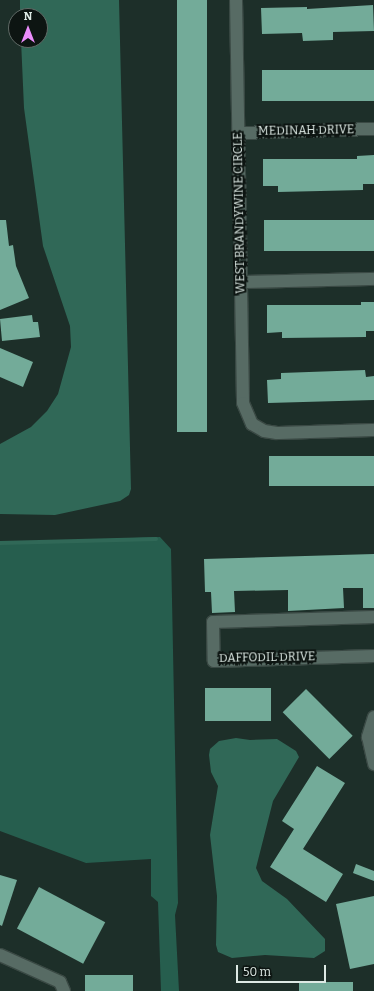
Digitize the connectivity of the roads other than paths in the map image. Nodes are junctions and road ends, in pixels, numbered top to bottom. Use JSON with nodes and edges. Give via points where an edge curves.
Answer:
{"nodes":[{"id":1,"x":236,"y":0,"type":"edge"},
{"id":2,"x":374,"y":129,"type":"edge"},
{"id":3,"x":239,"y":132,"type":"junction"},
{"id":4,"x":374,"y":279,"type":"edge"},
{"id":5,"x":240,"y":282,"type":"junction"},
{"id":6,"x":374,"y":430,"type":"edge"},
{"id":7,"x":374,"y":618,"type":"edge"},
{"id":8,"x":374,"y":656,"type":"edge"},
{"id":9,"x":374,"y":716,"type":"edge"},
{"id":10,"x":374,"y":764,"type":"edge"},
{"id":11,"x":0,"y":955,"type":"edge"},
{"id":12,"x":64,"y":991,"type":"edge"}],
"edges":[{"from":1,"to":3,"type":"street","name":"WEST BRANDYWINE CIRCLE"},
{"from":2,"to":3,"type":"street","name":"MEDINAH DRIVE"},
{"from":3,"to":5,"type":"street","name":"WEST BRANDYWINE CIRCLE"},
{"from":4,"to":5,"type":"street"},
{"from":5,"to":6,"type":"street","name":"WEST BRANDYWINE CIRCLE","via":[[243,403],[252,424],[264,431],[278,433]]},
{"from":7,"to":8,"type":"street","name":"DAFFODIL DRIVE","via":[[213,622],[214,660]]},
{"from":9,"to":10,"type":"street","via":[[368,737]]},
{"from":11,"to":12,"type":"street","via":[[60,982]]}]}
